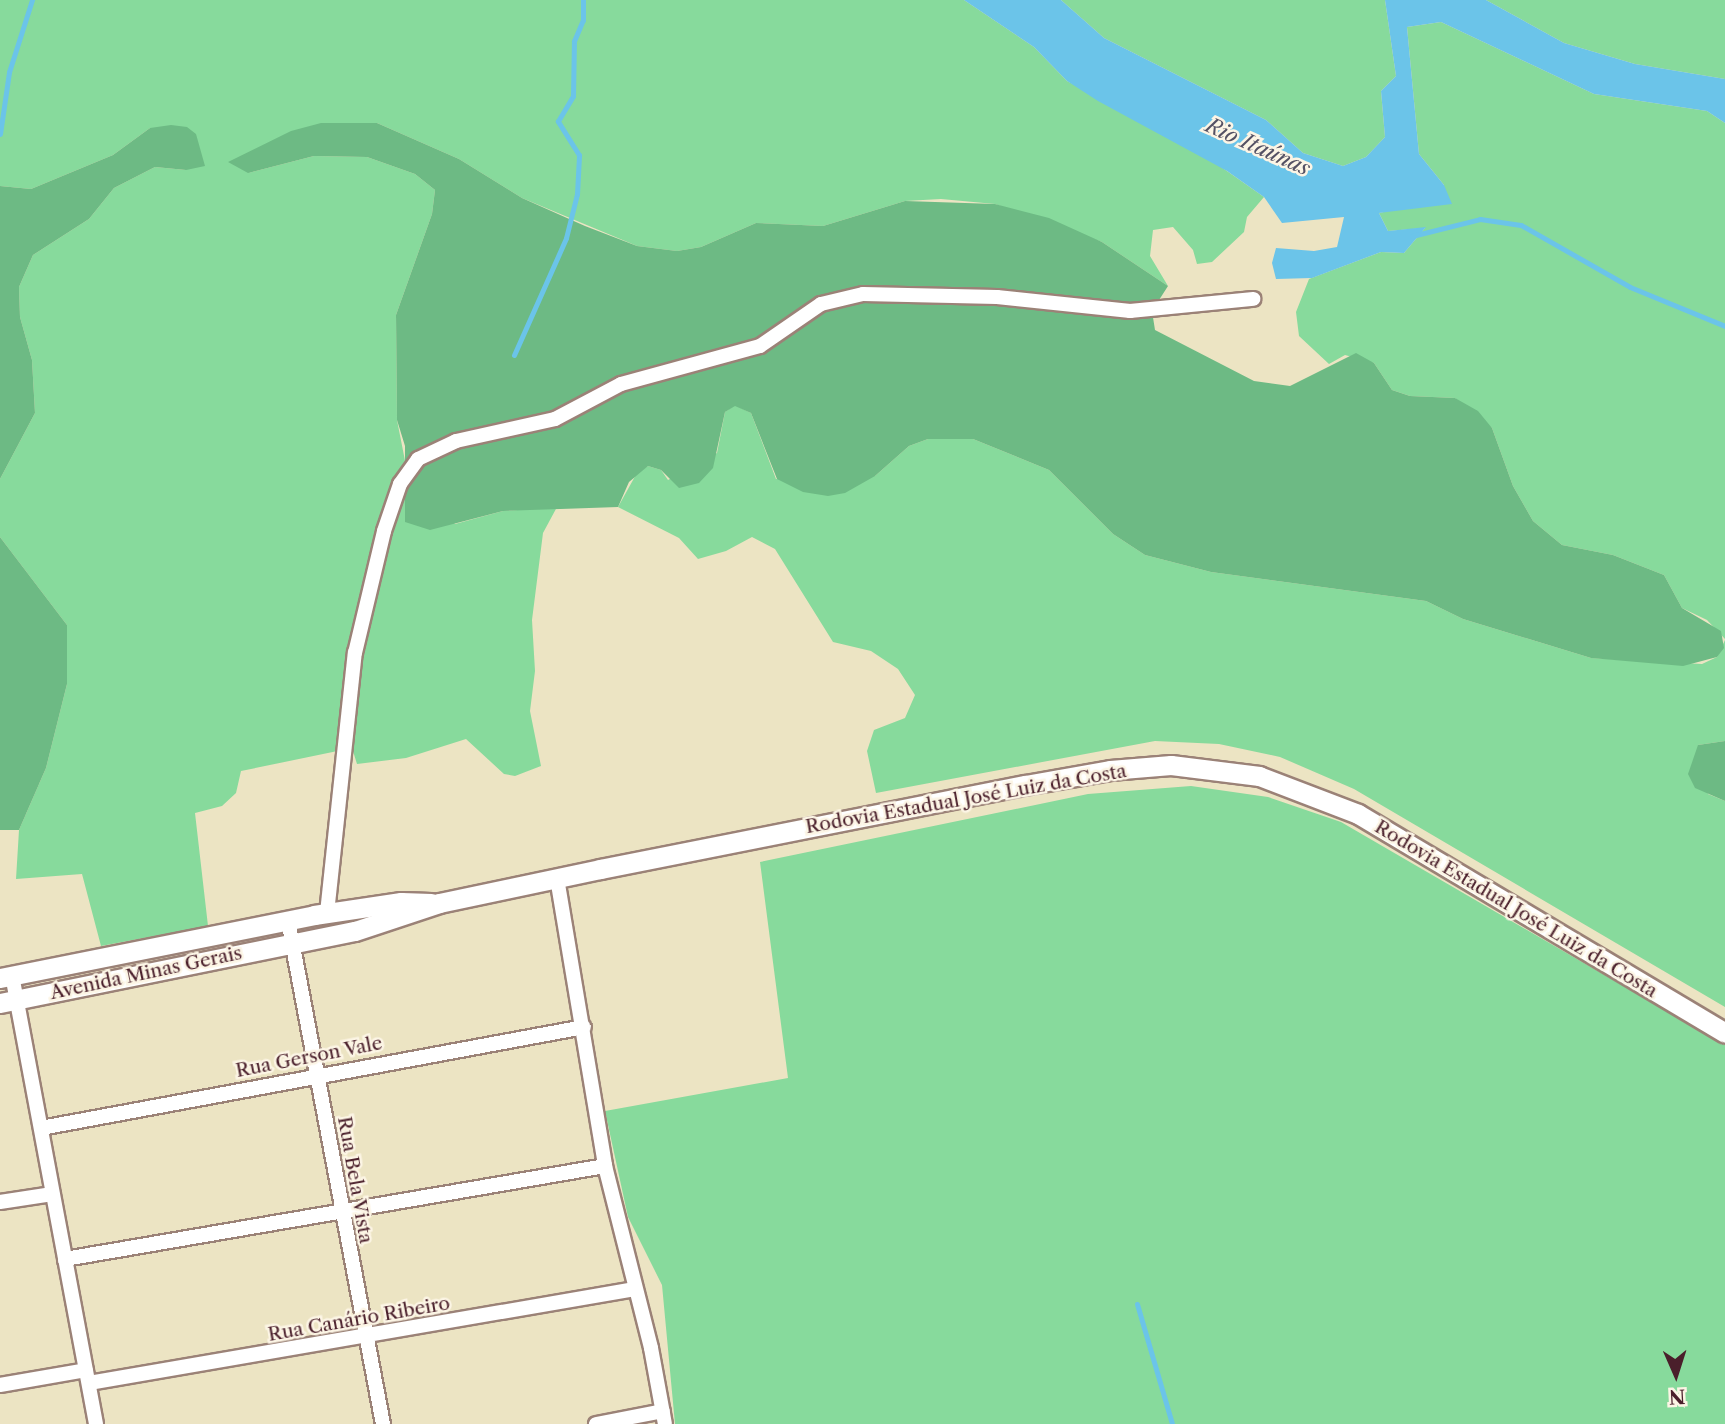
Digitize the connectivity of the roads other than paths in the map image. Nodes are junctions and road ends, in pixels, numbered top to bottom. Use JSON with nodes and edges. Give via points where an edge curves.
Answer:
{"nodes":[{"id":1,"x":1253,"y":299,"type":"dead end"},
{"id":2,"x":557,"y":878,"type":"junction"},
{"id":3,"x":439,"y":903,"type":"junction"},
{"id":4,"x":327,"y":913,"type":"junction"},
{"id":5,"x":288,"y":920,"type":"junction"},
{"id":6,"x":292,"y":943,"type":"junction"},
{"id":7,"x":6,"y":976,"type":"edge"},
{"id":8,"x":9,"y":1001,"type":"edge"},
{"id":9,"x":584,"y":1027,"type":"junction"},
{"id":10,"x":1725,"y":1033,"type":"edge"},
{"id":11,"x":316,"y":1074,"type":"junction"},
{"id":12,"x":41,"y":1128,"type":"junction"},
{"id":13,"x":605,"y":1166,"type":"junction"},
{"id":14,"x":52,"y":1194,"type":"junction"},
{"id":15,"x":0,"y":1202,"type":"edge"},
{"id":16,"x":340,"y":1210,"type":"junction"},
{"id":17,"x":65,"y":1259,"type":"junction"},
{"id":18,"x":635,"y":1289,"type":"junction"},
{"id":19,"x":365,"y":1338,"type":"junction"},
{"id":20,"x":87,"y":1376,"type":"junction"},
{"id":21,"x":0,"y":1385,"type":"edge"},
{"id":22,"x":664,"y":1418,"type":"edge"},
{"id":23,"x":96,"y":1424,"type":"edge"},
{"id":24,"x":383,"y":1424,"type":"edge"},
{"id":25,"x":596,"y":1424,"type":"edge"}],
"edges":[{"from":1,"to":4,"type":"street","via":[[1130,311],[997,297],[863,294],[821,304],[760,346],[621,384],[555,419],[456,441],[418,459],[400,484],[384,531],[355,653]]},
{"from":2,"to":3,"type":"main road","name":"Rodovia Estadual José Luiz da Costa"},
{"from":2,"to":9,"type":"street"},
{"from":2,"to":10,"type":"main road","name":"Rodovia Estadual José Luiz da Costa","via":[[1110,770],[1171,765],[1219,768],[1291,785],[1357,814]]},
{"from":3,"to":4,"type":"main road","name":"Avenida Minas Gerais","via":[[401,902]]},
{"from":3,"to":6,"type":"main road","name":"Avenida Minas Gerais","via":[[368,928]]},
{"from":4,"to":5,"type":"main road","name":"Avenida Minas Gerais"},
{"from":5,"to":6,"type":"street"},
{"from":5,"to":7,"type":"main road","name":"Avenida Minas Gerais"},
{"from":6,"to":8,"type":"main road","name":"Avenida Minas Gerais"},
{"from":6,"to":11,"type":"street","name":"Rua Bela Vista"},
{"from":7,"to":8,"type":"street"},
{"from":8,"to":12,"type":"street"},
{"from":9,"to":11,"type":"street","name":"Rua Gerson Vale"},
{"from":9,"to":13,"type":"street"},
{"from":11,"to":12,"type":"street","name":"Rua Gerson Vale"},
{"from":11,"to":16,"type":"street","name":"Rua Bela Vista"},
{"from":12,"to":14,"type":"street"},
{"from":13,"to":16,"type":"street"},
{"from":13,"to":18,"type":"street"},
{"from":14,"to":15,"type":"street"},
{"from":14,"to":17,"type":"street"},
{"from":16,"to":17,"type":"street"},
{"from":16,"to":19,"type":"street","name":"Rua Bela Vista"},
{"from":17,"to":20,"type":"street"},
{"from":18,"to":19,"type":"street","name":"Rua Canário Ribeiro"},
{"from":18,"to":22,"type":"street"},
{"from":19,"to":20,"type":"street","name":"Rua Canário Ribeiro"},
{"from":19,"to":24,"type":"street","name":"Rua Bela Vista"},
{"from":20,"to":21,"type":"street","name":"Rua Canário Ribeiro"},
{"from":20,"to":23,"type":"street"},
{"from":22,"to":25,"type":"street"}]}
